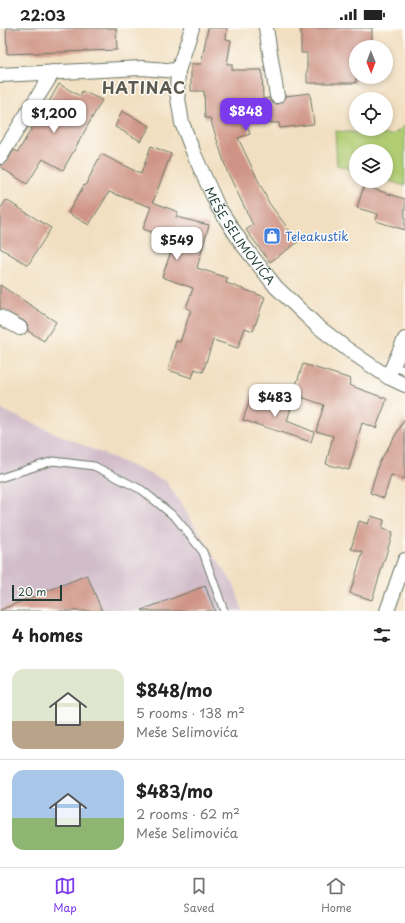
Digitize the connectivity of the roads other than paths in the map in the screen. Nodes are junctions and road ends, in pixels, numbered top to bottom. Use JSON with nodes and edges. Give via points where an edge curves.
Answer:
{"nodes":[{"id":1,"x":192,"y":28,"type":"edge"},
{"id":2,"x":266,"y":28,"type":"edge"},
{"id":3,"x":178,"y":71,"type":"junction"},
{"id":4,"x":53,"y":72,"type":"junction"},
{"id":5,"x":0,"y":75,"type":"edge"},
{"id":6,"x":277,"y":96,"type":"dead end"},
{"id":7,"x":0,"y":157,"type":"edge"},
{"id":8,"x":0,"y":316,"type":"edge"},
{"id":9,"x":20,"y":328,"type":"dead end"},
{"id":10,"x":405,"y":339,"type":"edge"},
{"id":11,"x":395,"y":371,"type":"edge"},
{"id":12,"x":405,"y":385,"type":"edge"},
{"id":13,"x":1,"y":475,"type":"edge"},
{"id":14,"x":405,"y":560,"type":"edge"},
{"id":15,"x":224,"y":611,"type":"edge"},
{"id":16,"x":387,"y":611,"type":"edge"}],
"edges":[{"from":1,"to":3,"type":"street","name":"MEŠE SELIMOVIĆA"},
{"from":2,"to":6,"type":"street"},
{"from":3,"to":4,"type":"street","via":[[142,68]]},
{"from":3,"to":11,"type":"street","name":"MEŠE SELIMOVIĆA","via":[[177,92],[182,123],[218,207],[243,245],[276,287],[316,325],[347,349]]},
{"from":4,"to":5,"type":"street"},
{"from":4,"to":7,"type":"street"},
{"from":8,"to":9,"type":"street"},
{"from":10,"to":11,"type":"street"},
{"from":11,"to":12,"type":"street","name":"MEŠE SELIMOVIĆA"},
{"from":13,"to":15,"type":"lane","via":[[53,462],[94,466],[142,490],[176,518],[203,552]]},
{"from":14,"to":16,"type":"street"}]}
